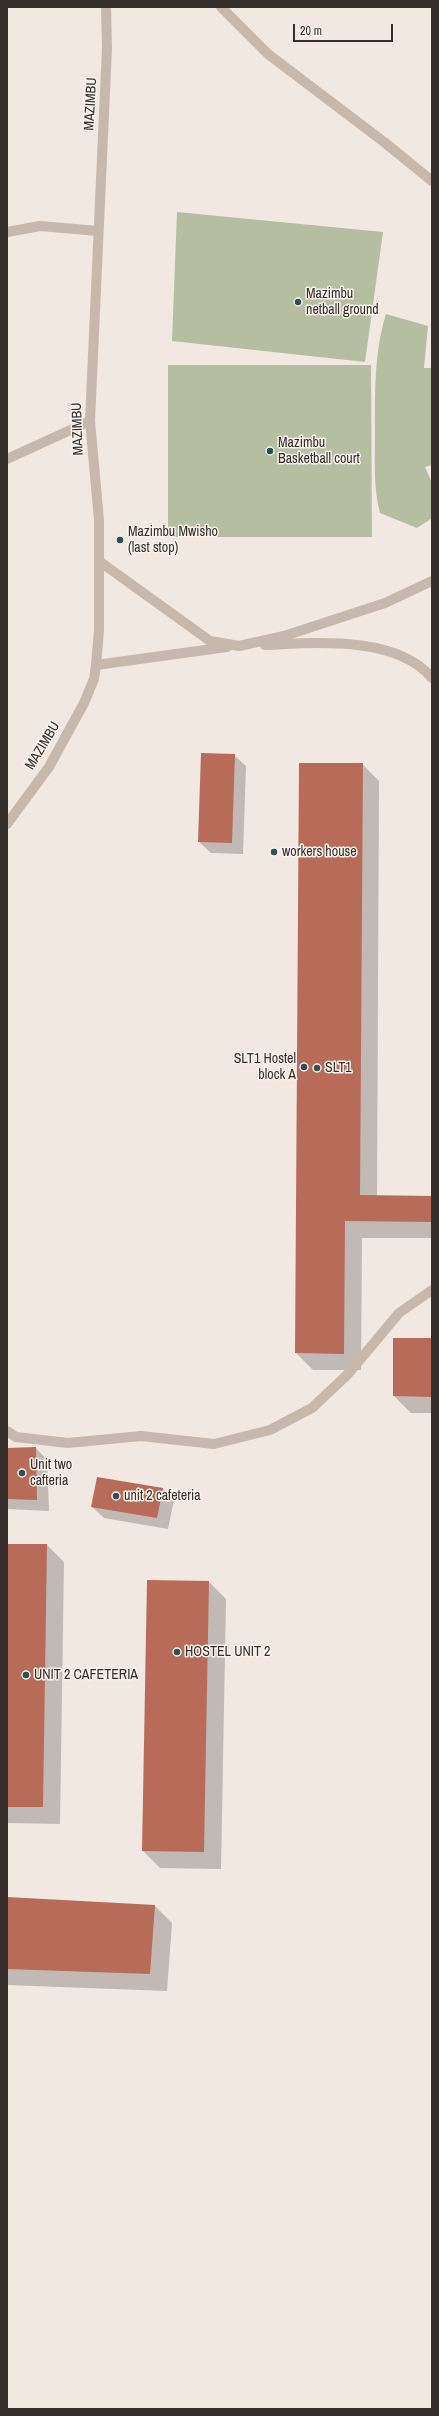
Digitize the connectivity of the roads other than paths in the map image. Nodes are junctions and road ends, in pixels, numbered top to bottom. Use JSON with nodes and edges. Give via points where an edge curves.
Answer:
{"nodes":[{"id":1,"x":106,"y":7,"type":"edge"},
{"id":2,"x":221,"y":7,"type":"edge"},
{"id":3,"x":432,"y":181,"type":"edge"},
{"id":4,"x":98,"y":231,"type":"junction"},
{"id":5,"x":7,"y":232,"type":"edge"},
{"id":6,"x":90,"y":421,"type":"junction"},
{"id":7,"x":9,"y":456,"type":"edge"},
{"id":8,"x":99,"y":561,"type":"junction"},
{"id":9,"x":432,"y":580,"type":"edge"},
{"id":10,"x":239,"y":646,"type":"junction"},
{"id":11,"x":96,"y":665,"type":"junction"},
{"id":12,"x":432,"y":678,"type":"edge"},
{"id":13,"x":7,"y":824,"type":"edge"},
{"id":14,"x":432,"y":1290,"type":"edge"},
{"id":15,"x":7,"y":1431,"type":"edge"}],
"edges":[{"from":1,"to":4,"type":"street","name":"MAZIMBU","via":[[107,48]]},
{"from":2,"to":3,"type":"street","via":[[268,54]]},
{"from":4,"to":5,"type":"street","via":[[40,226]]},
{"from":4,"to":6,"type":"street","name":"MAZIMBU"},
{"from":6,"to":7,"type":"street"},
{"from":6,"to":8,"type":"street","name":"MAZIMBU","via":[[99,520]]},
{"from":8,"to":10,"type":"street","via":[[210,641]]},
{"from":8,"to":11,"type":"street","name":"MAZIMBU"},
{"from":9,"to":10,"type":"street","via":[[386,603],[284,636]]},
{"from":10,"to":11,"type":"street"},
{"from":10,"to":12,"type":"street","via":[[314,643],[378,647],[408,661]]},
{"from":11,"to":13,"type":"street","name":"MAZIMBU","via":[[94,679],[84,703],[49,767]]},
{"from":14,"to":15,"type":"street","via":[[399,1314],[348,1374],[312,1408],[270,1430],[214,1444],[141,1436],[68,1443],[16,1437]]}]}
